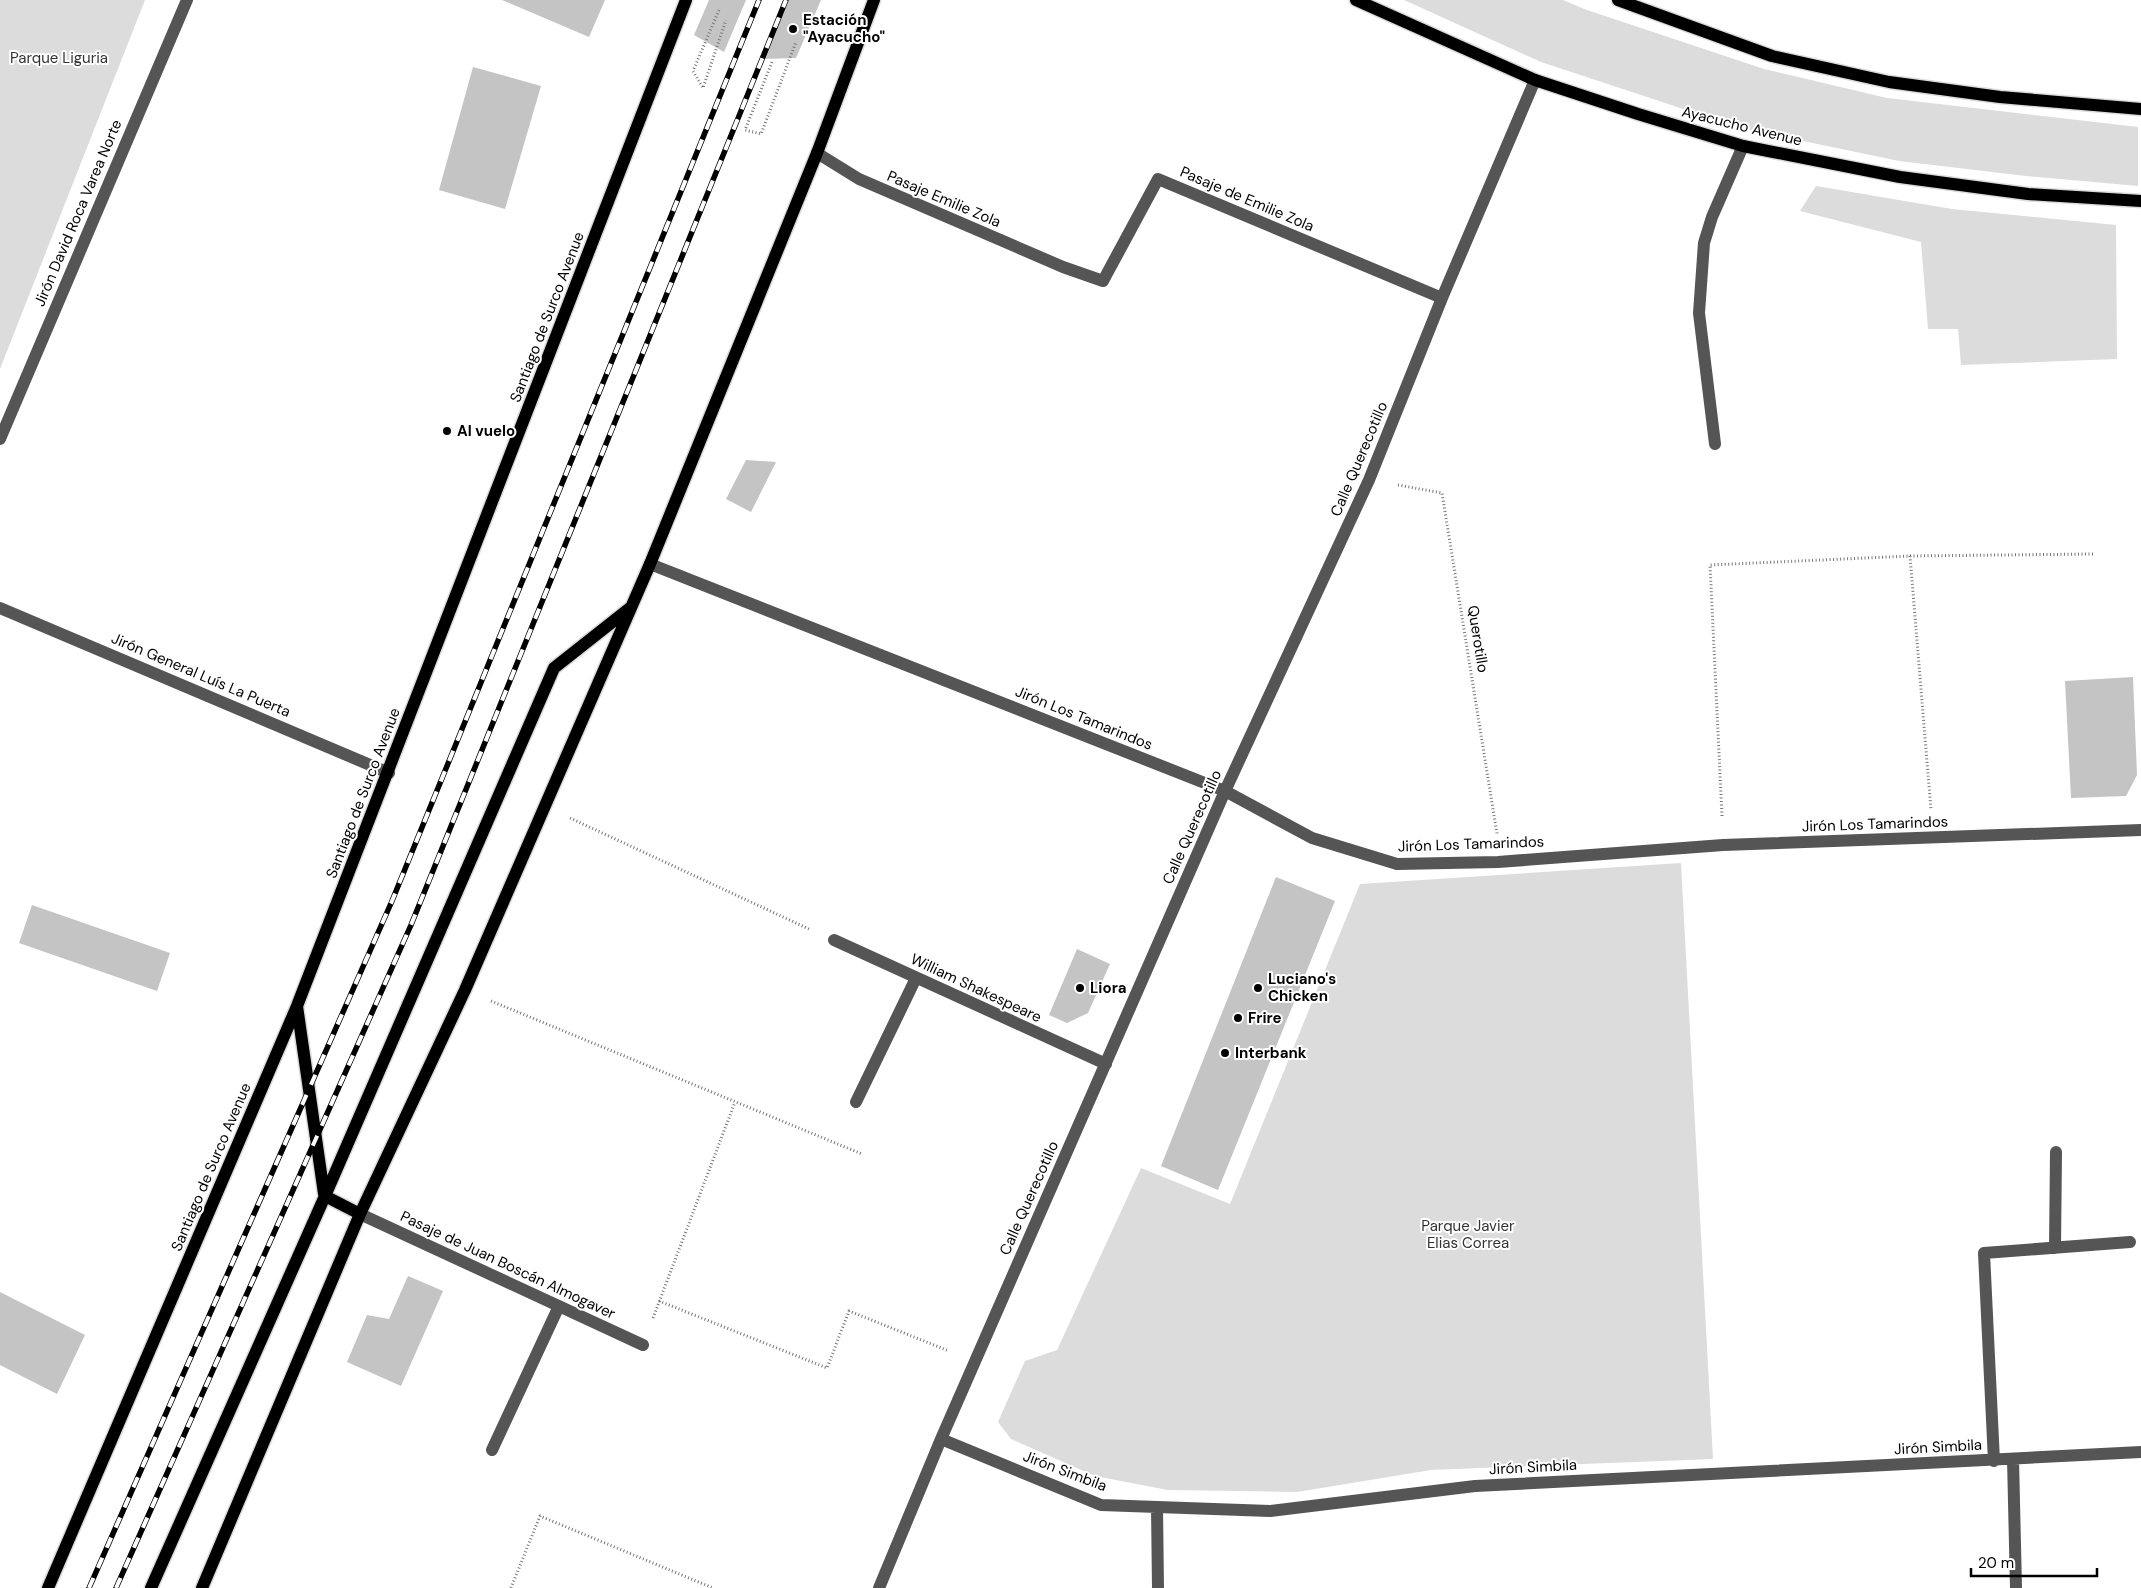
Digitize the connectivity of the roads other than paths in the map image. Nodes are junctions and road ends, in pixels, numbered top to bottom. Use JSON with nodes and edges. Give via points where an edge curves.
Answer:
{"nodes":[{"id":1,"x":187,"y":0,"type":"edge"},
{"id":2,"x":686,"y":0,"type":"edge"},
{"id":3,"x":874,"y":0,"type":"edge"},
{"id":4,"x":1356,"y":0,"type":"edge"},
{"id":5,"x":1618,"y":0,"type":"edge"},
{"id":6,"x":1535,"y":80,"type":"junction"},
{"id":7,"x":2141,"y":108,"type":"edge"},
{"id":8,"x":1743,"y":146,"type":"junction"},
{"id":9,"x":817,"y":154,"type":"junction"},
{"id":10,"x":2141,"y":201,"type":"edge"},
{"id":11,"x":1062,"y":267,"type":"joint"},
{"id":12,"x":1442,"y":298,"type":"junction"},
{"id":13,"x":0,"y":439,"type":"edge"},
{"id":14,"x":1715,"y":444,"type":"dead end"},
{"id":15,"x":650,"y":564,"type":"junction"},
{"id":16,"x":632,"y":606,"type":"junction"},
{"id":17,"x":0,"y":608,"type":"edge"},
{"id":18,"x":389,"y":773,"type":"junction"},
{"id":19,"x":1225,"y":791,"type":"junction"},
{"id":20,"x":2141,"y":830,"type":"edge"},
{"id":21,"x":834,"y":940,"type":"road end"},
{"id":22,"x":916,"y":978,"type":"junction"},
{"id":23,"x":297,"y":1006,"type":"junction"},
{"id":24,"x":1106,"y":1064,"type":"junction"},
{"id":25,"x":856,"y":1102,"type":"dead end"},
{"id":26,"x":2056,"y":1152,"type":"dead end"},
{"id":27,"x":325,"y":1196,"type":"junction"},
{"id":28,"x":360,"y":1214,"type":"junction"},
{"id":29,"x":2130,"y":1242,"type":"dead end"},
{"id":30,"x":2055,"y":1248,"type":"junction"},
{"id":31,"x":559,"y":1306,"type":"junction"},
{"id":32,"x":643,"y":1345,"type":"road end"},
{"id":33,"x":941,"y":1439,"type":"junction"},
{"id":34,"x":492,"y":1450,"type":"dead end"},
{"id":35,"x":2141,"y":1452,"type":"edge"},
{"id":36,"x":2013,"y":1459,"type":"junction"},
{"id":37,"x":1994,"y":1461,"type":"junction"},
{"id":38,"x":1157,"y":1507,"type":"junction"},
{"id":39,"x":48,"y":1588,"type":"edge"},
{"id":40,"x":151,"y":1588,"type":"edge"},
{"id":41,"x":202,"y":1588,"type":"edge"},
{"id":42,"x":879,"y":1588,"type":"edge"},
{"id":43,"x":1158,"y":1588,"type":"edge"},
{"id":44,"x":2016,"y":1588,"type":"edge"}],
"edges":[{"from":1,"to":13,"type":"street","name":"Jirón David Roca Varea Norte"},
{"from":2,"to":18,"type":"main road","name":"Santiago de Surco Avenue"},
{"from":3,"to":9,"type":"main road"},
{"from":4,"to":6,"type":"main road","name":"Ayacucho Avenue"},
{"from":5,"to":7,"type":"main road","via":[[1772,56],[1889,82],[2000,96]]},
{"from":6,"to":8,"type":"main road","name":"Ayacucho Avenue"},
{"from":6,"to":12,"type":"street","name":"Calle Querecotillo"},
{"from":8,"to":10,"type":"main road","name":"Ayacucho Avenue","via":[[1910,178],[2028,194]]},
{"from":8,"to":14,"type":"street","via":[[1704,243],[1699,313]]},
{"from":9,"to":11,"type":"street","name":"Pasaje Emilie Zola","via":[[859,179]]},
{"from":9,"to":15,"type":"main road"},
{"from":11,"to":12,"type":"street","name":"Pasaje de Emilie Zola","via":[[1103,281],[1158,179]]},
{"from":12,"to":19,"type":"street","name":"Calle Querecotillo","via":[[1369,480]]},
{"from":15,"to":16,"type":"main road"},
{"from":15,"to":19,"type":"street","name":"Jirón Los Tamarindos"},
{"from":16,"to":27,"type":"main road","via":[[554,668]]},
{"from":16,"to":28,"type":"main road","via":[[465,990]]},
{"from":17,"to":18,"type":"street","name":"Jirón General Luís La Puerta"},
{"from":18,"to":23,"type":"main road","name":"Santiago de Surco Avenue"},
{"from":19,"to":20,"type":"street","name":"Jirón Los Tamarindos","via":[[1312,838],[1397,864],[1498,862],[1723,845]]},
{"from":19,"to":24,"type":"street","name":"Calle Querecotillo"},
{"from":21,"to":22,"type":"street","name":"William Shakespeare"},
{"from":22,"to":24,"type":"street","name":"William Shakespeare"},
{"from":22,"to":25,"type":"street"},
{"from":23,"to":27,"type":"main road"},
{"from":23,"to":39,"type":"main road","name":"Santiago de Surco Avenue"},
{"from":24,"to":33,"type":"street","name":"Calle Querecotillo"},
{"from":26,"to":30,"type":"street"},
{"from":27,"to":28,"type":"main road"},
{"from":27,"to":40,"type":"main road"},
{"from":28,"to":31,"type":"street","name":"Pasaje de Juan Boscán Almogaver"},
{"from":28,"to":41,"type":"main road"},
{"from":29,"to":30,"type":"street"},
{"from":30,"to":37,"type":"street","via":[[1984,1253]]},
{"from":31,"to":32,"type":"street","name":"Pasaje de Juan Boscán Almogaver"},
{"from":31,"to":34,"type":"street"},
{"from":33,"to":38,"type":"street","name":"Jirón Simbila","via":[[1101,1505]]},
{"from":33,"to":42,"type":"street","name":"Calle Querecotillo"},
{"from":35,"to":36,"type":"street","name":"Jirón Simbila"},
{"from":36,"to":37,"type":"street","name":"Jirón Simbila"},
{"from":36,"to":44,"type":"street"},
{"from":37,"to":38,"type":"street","name":"Jirón Simbila","via":[[1474,1486],[1270,1511]]},
{"from":38,"to":43,"type":"street"}]}
